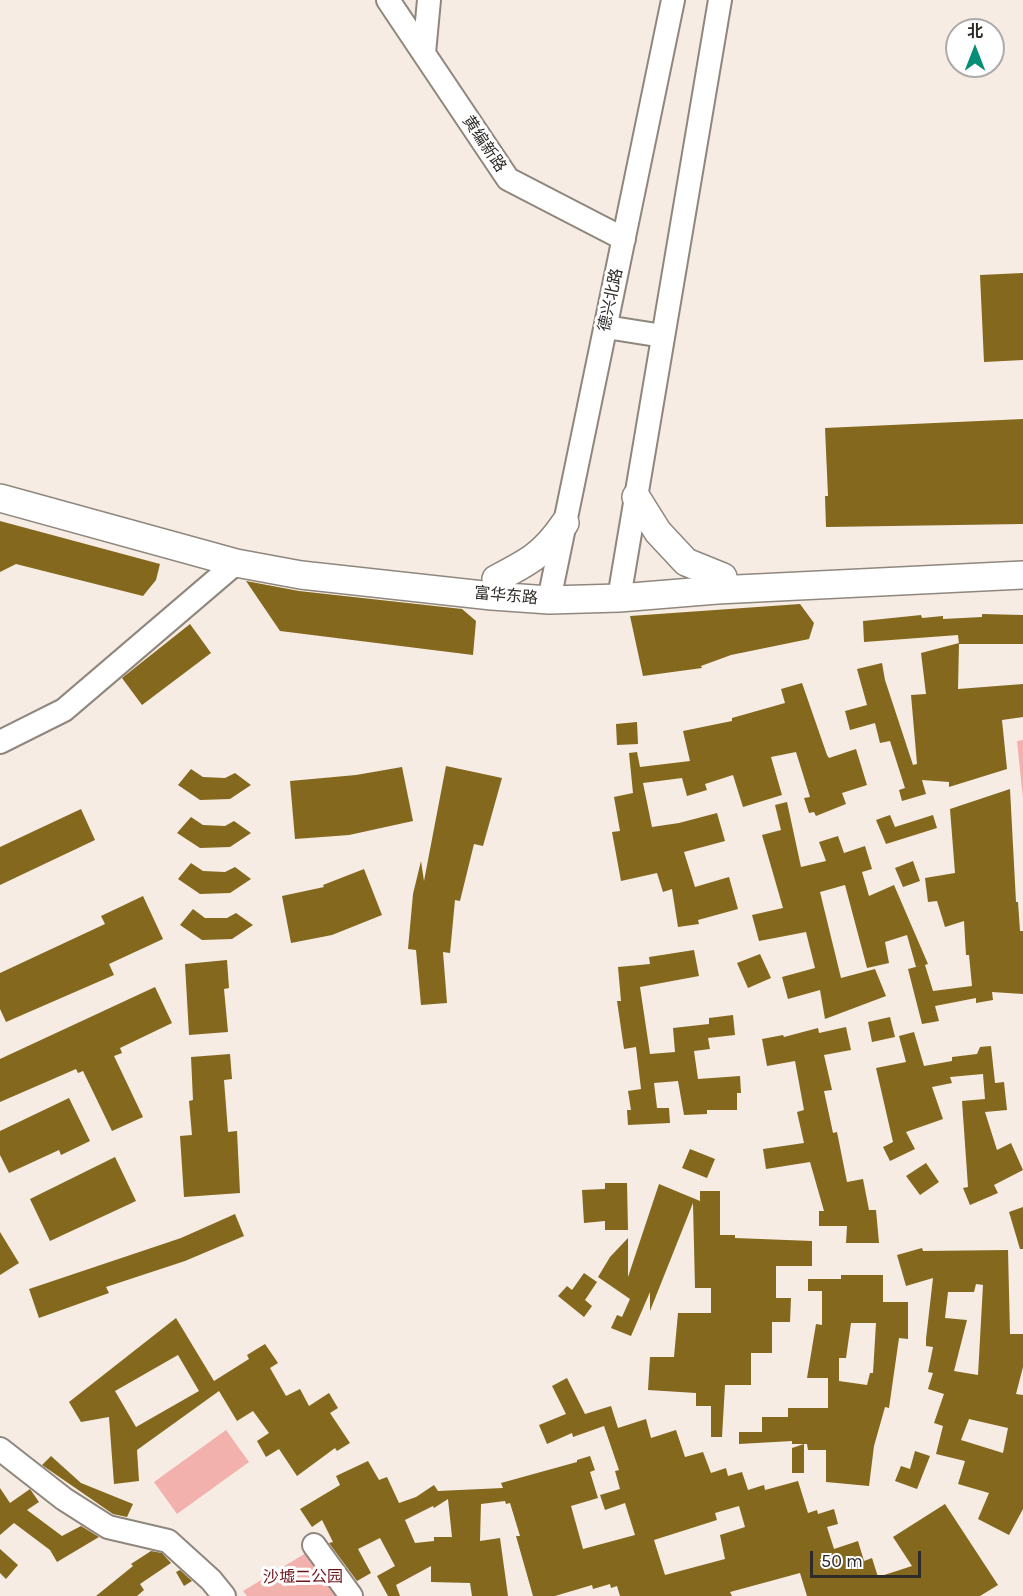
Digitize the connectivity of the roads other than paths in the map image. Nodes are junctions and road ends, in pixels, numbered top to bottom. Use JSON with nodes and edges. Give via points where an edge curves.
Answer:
{"nodes":[{"id":1,"x":388,"y":0,"type":"edge"},
{"id":2,"x":429,"y":0,"type":"edge"},
{"id":3,"x":673,"y":0,"type":"edge"},
{"id":4,"x":720,"y":0,"type":"edge"},
{"id":5,"x":424,"y":53,"type":"junction"},
{"id":6,"x":624,"y":239,"type":"junction"},
{"id":7,"x":606,"y":327,"type":"junction"},
{"id":8,"x":663,"y":336,"type":"junction"},
{"id":9,"x":0,"y":483,"type":"edge"},
{"id":10,"x":636,"y":497,"type":"junction"},
{"id":11,"x":0,"y":498,"type":"edge"},
{"id":12,"x":566,"y":523,"type":"junction"},
{"id":13,"x":1023,"y":561,"type":"edge"},
{"id":14,"x":236,"y":563,"type":"junction"},
{"id":15,"x":1023,"y":575,"type":"edge"},
{"id":16,"x":723,"y":577,"type":"junction"},
{"id":17,"x":496,"y":579,"type":"junction"},
{"id":18,"x":620,"y":589,"type":"junction"},
{"id":19,"x":551,"y":591,"type":"junction"},
{"id":20,"x":0,"y":742,"type":"edge"},
{"id":21,"x":0,"y":1449,"type":"edge"},
{"id":22,"x":314,"y":1545,"type":"dead end"},
{"id":23,"x":224,"y":1596,"type":"edge"},
{"id":24,"x":351,"y":1596,"type":"edge"}],
"edges":[{"from":1,"to":5,"type":"street","name":"黄编新路"},
{"from":2,"to":5,"type":"street"},
{"from":3,"to":6,"type":"street","name":"德兴北路"},
{"from":4,"to":8,"type":"street"},
{"from":5,"to":6,"type":"street","name":"黄编新路","via":[[508,179]]},
{"from":6,"to":7,"type":"street","name":"德兴北路"},
{"from":7,"to":8,"type":"street"},
{"from":7,"to":12,"type":"street","name":"德兴北路"},
{"from":8,"to":10,"type":"street"},
{"from":9,"to":17,"type":"main road","name":"富华东路","via":[[203,541],[299,560],[392,572]]},
{"from":10,"to":16,"type":"main road","via":[[658,532],[686,562]]},
{"from":10,"to":18,"type":"street"},
{"from":11,"to":14,"type":"main road","name":"富华东路"},
{"from":12,"to":17,"type":"main road","via":[[549,547]]},
{"from":12,"to":19,"type":"street","name":"德兴北路"},
{"from":13,"to":16,"type":"main road","name":"富华东路"},
{"from":14,"to":19,"type":"main road","name":"富华东路","via":[[302,576]]},
{"from":14,"to":20,"type":"street","via":[[64,710]]},
{"from":15,"to":18,"type":"main road","name":"富华东路","via":[[717,590]]},
{"from":16,"to":18,"type":"main road","name":"富华东路"},
{"from":17,"to":19,"type":"main road","name":"富华东路"},
{"from":18,"to":19,"type":"main road","name":"富华东路"},
{"from":21,"to":23,"type":"street","via":[[64,1499],[108,1527],[168,1541]]},
{"from":22,"to":24,"type":"street"}]}
